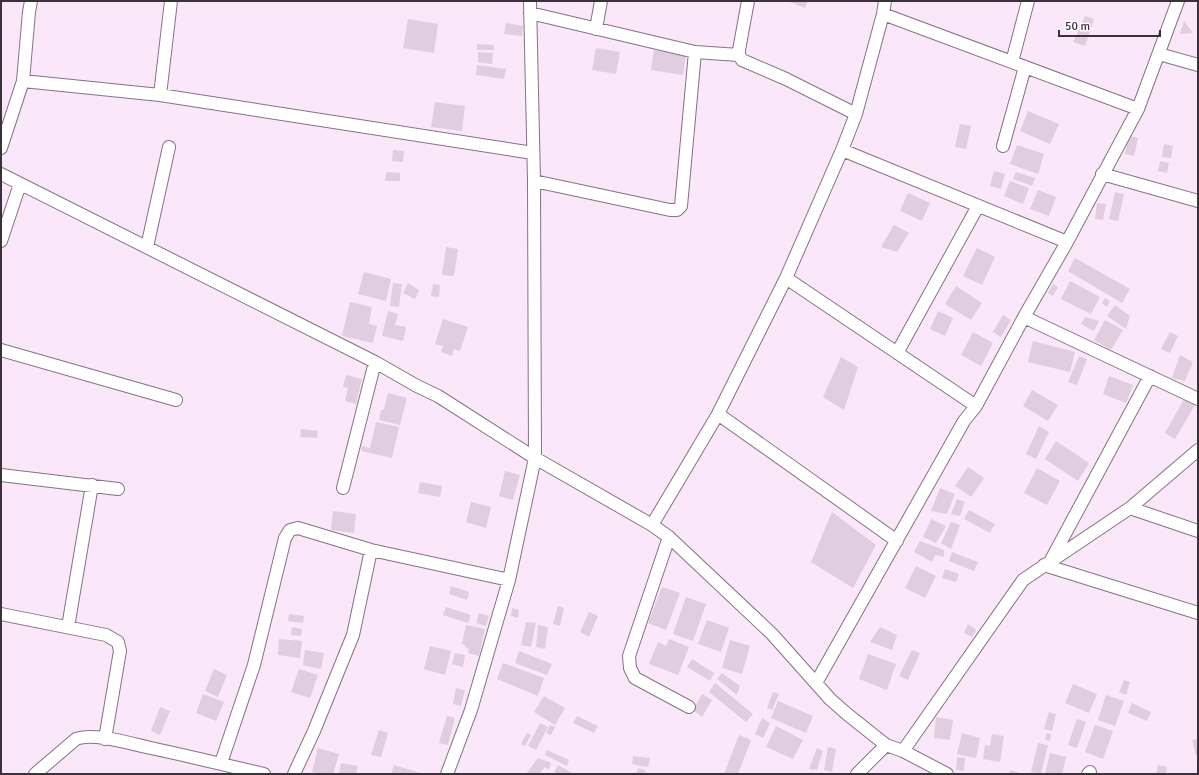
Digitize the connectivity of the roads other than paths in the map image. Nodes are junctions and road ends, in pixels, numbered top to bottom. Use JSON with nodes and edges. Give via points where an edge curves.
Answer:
{"nodes":[{"id":1,"x":31,"y":1,"type":"edge"},
{"id":2,"x":171,"y":1,"type":"edge"},
{"id":3,"x":530,"y":1,"type":"edge"},
{"id":4,"x":601,"y":1,"type":"edge"},
{"id":5,"x":748,"y":1,"type":"edge"},
{"id":6,"x":885,"y":1,"type":"edge"},
{"id":7,"x":1028,"y":1,"type":"edge"},
{"id":8,"x":1178,"y":1,"type":"edge"},
{"id":9,"x":530,"y":13,"type":"junction"},
{"id":10,"x":883,"y":14,"type":"junction"},
{"id":11,"x":596,"y":29,"type":"junction"},
{"id":12,"x":695,"y":52,"type":"junction"},
{"id":13,"x":1158,"y":54,"type":"junction"},
{"id":14,"x":739,"y":55,"type":"junction"},
{"id":15,"x":1012,"y":62,"type":"junction"},
{"id":16,"x":1198,"y":65,"type":"edge"},
{"id":17,"x":1025,"y":67,"type":"junction"},
{"id":18,"x":23,"y":81,"type":"junction"},
{"id":19,"x":160,"y":95,"type":"junction"},
{"id":20,"x":1138,"y":109,"type":"junction"},
{"id":21,"x":856,"y":114,"type":"junction"},
{"id":22,"x":1003,"y":146,"type":"dead end"},
{"id":23,"x":169,"y":147,"type":"dead end"},
{"id":24,"x":1,"y":148,"type":"edge"},
{"id":25,"x":842,"y":150,"type":"junction"},
{"id":26,"x":533,"y":153,"type":"junction"},
{"id":27,"x":1,"y":174,"type":"edge"},
{"id":28,"x":1102,"y":174,"type":"junction"},
{"id":29,"x":534,"y":181,"type":"junction"},
{"id":30,"x":20,"y":184,"type":"junction"},
{"id":31,"x":1198,"y":201,"type":"edge"},
{"id":32,"x":978,"y":206,"type":"junction"},
{"id":33,"x":1,"y":241,"type":"edge"},
{"id":34,"x":1067,"y":242,"type":"junction"},
{"id":35,"x":147,"y":247,"type":"junction"},
{"id":36,"x":786,"y":278,"type":"junction"},
{"id":37,"x":1024,"y":317,"type":"junction"},
{"id":38,"x":1,"y":350,"type":"edge"},
{"id":39,"x":896,"y":353,"type":"junction"},
{"id":40,"x":375,"y":362,"type":"junction"},
{"id":41,"x":1150,"y":376,"type":"junction"},
{"id":42,"x":1198,"y":399,"type":"edge"},
{"id":43,"x":176,"y":400,"type":"dead end"},
{"id":44,"x":976,"y":406,"type":"junction"},
{"id":45,"x":718,"y":414,"type":"junction"},
{"id":46,"x":1198,"y":450,"type":"edge"},
{"id":47,"x":535,"y":458,"type":"junction"},
{"id":48,"x":1,"y":475,"type":"edge"},
{"id":49,"x":92,"y":485,"type":"junction"},
{"id":50,"x":343,"y":488,"type":"dead end"},
{"id":51,"x":118,"y":489,"type":"dead end"},
{"id":52,"x":1130,"y":508,"type":"junction"},
{"id":53,"x":652,"y":525,"type":"junction"},
{"id":54,"x":1198,"y":531,"type":"edge"},
{"id":55,"x":669,"y":537,"type":"junction"},
{"id":56,"x":897,"y":541,"type":"junction"},
{"id":57,"x":371,"y":550,"type":"junction"},
{"id":58,"x":1047,"y":563,"type":"junction"},
{"id":59,"x":509,"y":580,"type":"junction"},
{"id":60,"x":1198,"y":613,"type":"edge"},
{"id":61,"x":1,"y":614,"type":"edge"},
{"id":62,"x":68,"y":627,"type":"junction"},
{"id":63,"x":816,"y":683,"type":"junction"},
{"id":64,"x":689,"y":707,"type":"dead end"},
{"id":65,"x":105,"y":739,"type":"junction"},
{"id":66,"x":886,"y":745,"type":"junction"},
{"id":67,"x":904,"y":751,"type":"junction"},
{"id":68,"x":222,"y":763,"type":"junction"},
{"id":69,"x":35,"y":774,"type":"edge"},
{"id":70,"x":264,"y":774,"type":"edge"},
{"id":71,"x":294,"y":774,"type":"edge"},
{"id":72,"x":446,"y":774,"type":"edge"},
{"id":73,"x":857,"y":774,"type":"edge"},
{"id":74,"x":947,"y":774,"type":"edge"}],
"edges":[{"from":1,"to":18,"type":"street"},
{"from":2,"to":19,"type":"street"},
{"from":3,"to":9,"type":"street"},
{"from":4,"to":11,"type":"street"},
{"from":5,"to":14,"type":"street"},
{"from":6,"to":10,"type":"street"},
{"from":7,"to":15,"type":"street"},
{"from":8,"to":13,"type":"street"},
{"from":9,"to":11,"type":"street"},
{"from":9,"to":26,"type":"street"},
{"from":10,"to":15,"type":"street"},
{"from":10,"to":21,"type":"street"},
{"from":11,"to":12,"type":"street"},
{"from":12,"to":14,"type":"street"},
{"from":12,"to":29,"type":"street","via":[[681,206],[677,210]]},
{"from":13,"to":16,"type":"street"},
{"from":13,"to":20,"type":"street"},
{"from":14,"to":21,"type":"street","via":[[742,60]]},
{"from":15,"to":17,"type":"street"},
{"from":17,"to":20,"type":"street"},
{"from":17,"to":22,"type":"street"},
{"from":18,"to":19,"type":"street"},
{"from":18,"to":24,"type":"street"},
{"from":19,"to":26,"type":"street"},
{"from":20,"to":28,"type":"street"},
{"from":21,"to":25,"type":"street"},
{"from":23,"to":35,"type":"street"},
{"from":25,"to":32,"type":"street"},
{"from":25,"to":36,"type":"street"},
{"from":26,"to":29,"type":"street"},
{"from":27,"to":30,"type":"street"},
{"from":28,"to":31,"type":"street"},
{"from":28,"to":34,"type":"street"},
{"from":29,"to":47,"type":"street"},
{"from":30,"to":33,"type":"street"},
{"from":30,"to":35,"type":"street"},
{"from":32,"to":34,"type":"street"},
{"from":32,"to":39,"type":"street"},
{"from":34,"to":37,"type":"street"},
{"from":35,"to":40,"type":"street"},
{"from":36,"to":39,"type":"street"},
{"from":36,"to":45,"type":"street"},
{"from":37,"to":41,"type":"street"},
{"from":37,"to":44,"type":"street"},
{"from":38,"to":43,"type":"street"},
{"from":39,"to":44,"type":"street"},
{"from":40,"to":47,"type":"street","via":[[438,396]]},
{"from":40,"to":50,"type":"street"},
{"from":41,"to":42,"type":"street"},
{"from":41,"to":58,"type":"street"},
{"from":44,"to":56,"type":"street","via":[[964,421]]},
{"from":45,"to":53,"type":"street"},
{"from":45,"to":56,"type":"street"},
{"from":46,"to":52,"type":"street"},
{"from":47,"to":53,"type":"street"},
{"from":47,"to":59,"type":"street"},
{"from":48,"to":49,"type":"street"},
{"from":49,"to":51,"type":"street"},
{"from":49,"to":62,"type":"street"},
{"from":52,"to":54,"type":"street"},
{"from":52,"to":58,"type":"street"},
{"from":53,"to":55,"type":"street"},
{"from":55,"to":63,"type":"street","via":[[772,634]]},
{"from":55,"to":64,"type":"street","via":[[629,656],[630,668],[635,678]]},
{"from":56,"to":63,"type":"street"},
{"from":57,"to":59,"type":"street"},
{"from":57,"to":68,"type":"street","via":[[298,528],[290,530],[285,538],[254,666]]},
{"from":57,"to":71,"type":"street","via":[[353,635]]},
{"from":58,"to":60,"type":"street"},
{"from":58,"to":67,"type":"street","via":[[1023,580]]},
{"from":59,"to":72,"type":"street","via":[[471,710]]},
{"from":61,"to":62,"type":"street"},
{"from":62,"to":65,"type":"street","via":[[106,635],[118,642],[120,651]]},
{"from":63,"to":66,"type":"street","via":[[830,700]]},
{"from":65,"to":68,"type":"street"},
{"from":65,"to":69,"type":"street","via":[[83,736],[76,739]]},
{"from":66,"to":67,"type":"street"},
{"from":66,"to":73,"type":"street"},
{"from":67,"to":74,"type":"street"},
{"from":68,"to":70,"type":"street"}]}
